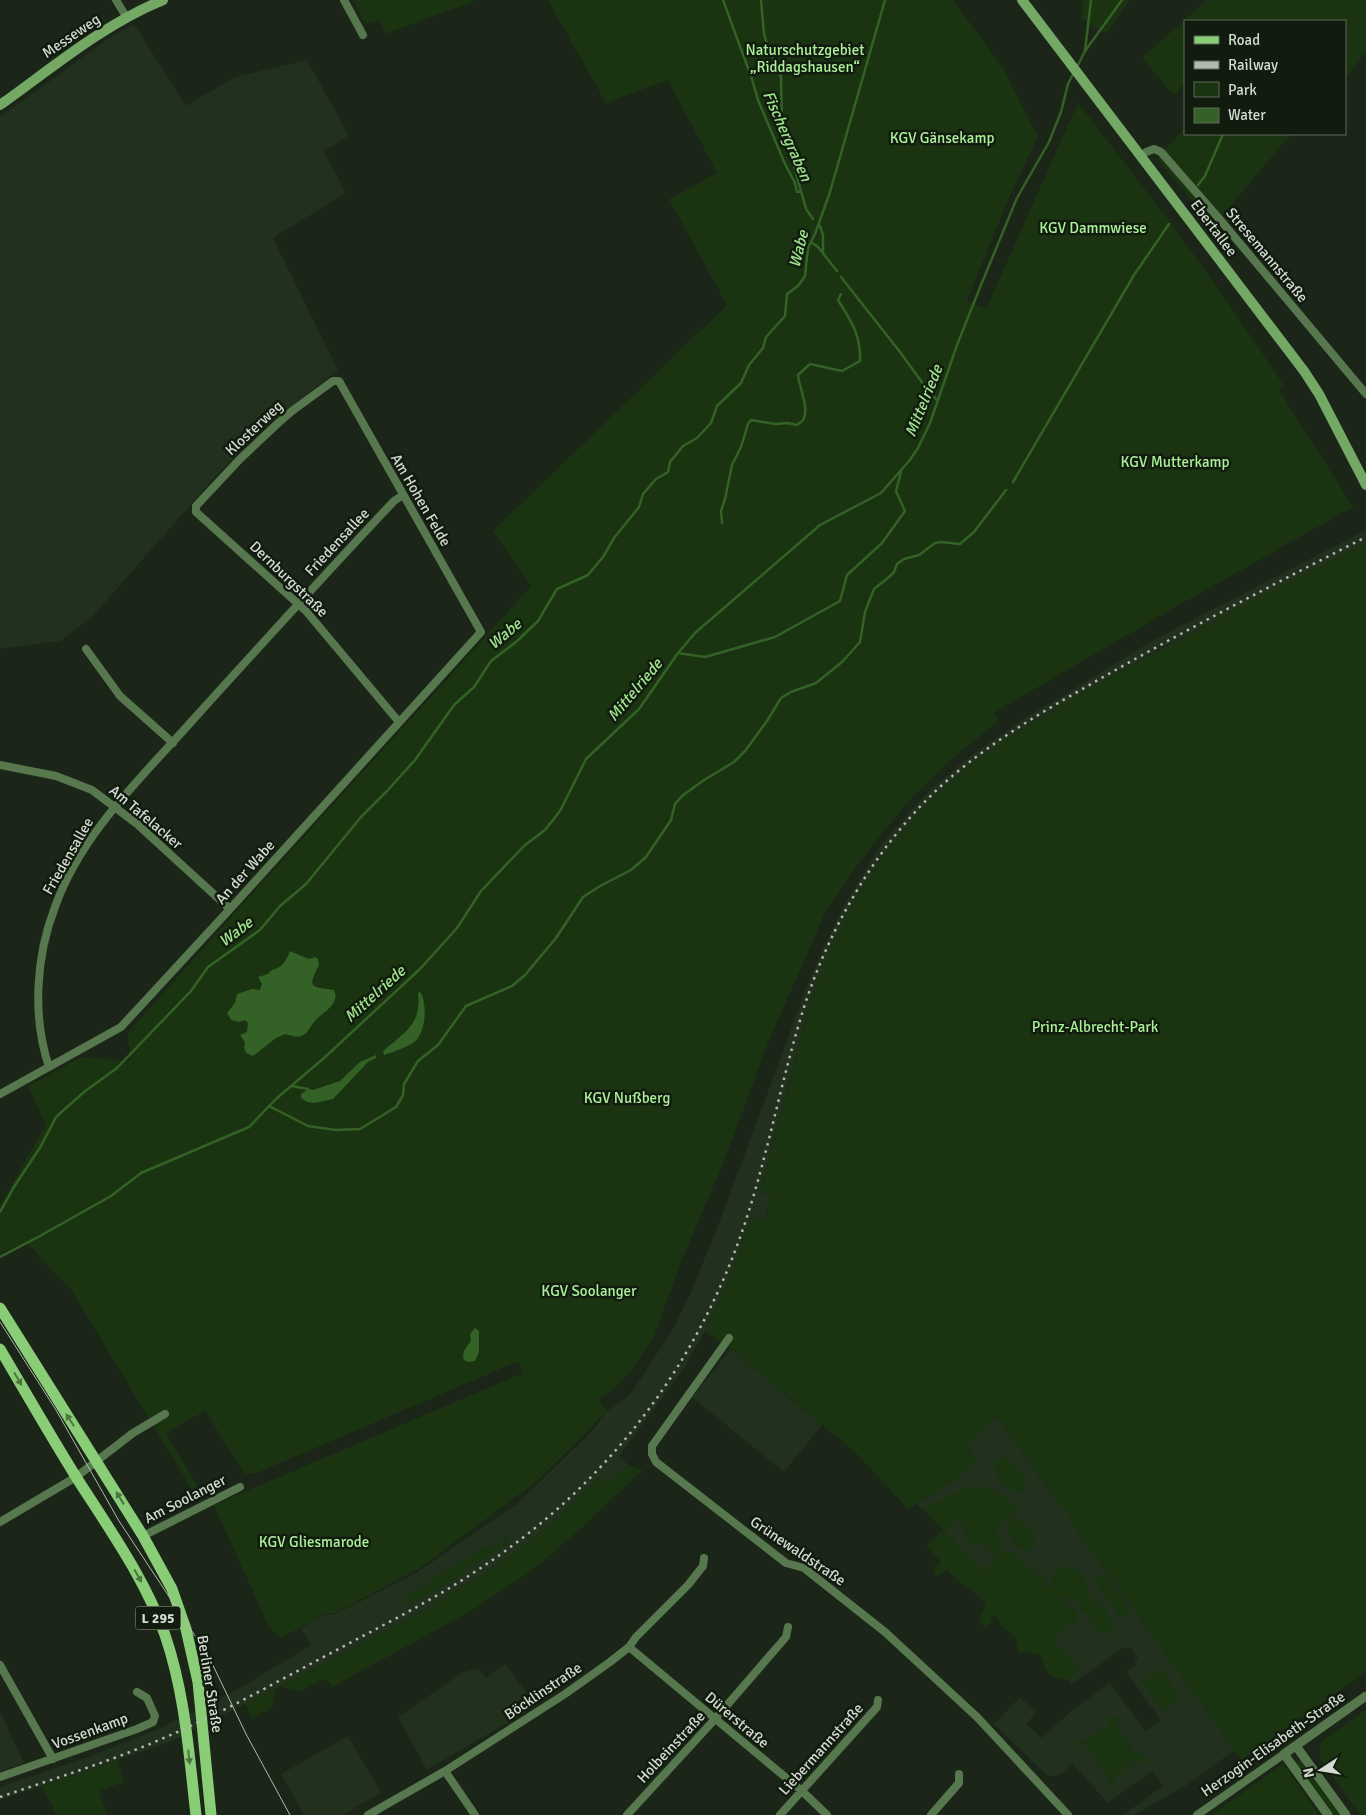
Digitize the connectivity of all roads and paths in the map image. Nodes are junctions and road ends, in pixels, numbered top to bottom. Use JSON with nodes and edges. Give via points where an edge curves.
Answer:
{"nodes":[{"id":1,"x":116,"y":0,"type":"edge"},
{"id":2,"x":164,"y":0,"type":"edge"},
{"id":3,"x":344,"y":0,"type":"edge"},
{"id":4,"x":1022,"y":0,"type":"edge"},
{"id":5,"x":127,"y":18,"type":"junction"},
{"id":6,"x":363,"y":35,"type":"dead end"},
{"id":7,"x":0,"y":105,"type":"edge"},
{"id":8,"x":1141,"y":157,"type":"junction"},
{"id":9,"x":339,"y":381,"type":"joint"},
{"id":10,"x":1366,"y":394,"type":"edge"},
{"id":11,"x":1366,"y":485,"type":"edge"},
{"id":12,"x":403,"y":495,"type":"junction"},
{"id":13,"x":196,"y":506,"type":"joint"},
{"id":14,"x":298,"y":603,"type":"junction"},
{"id":15,"x":481,"y":632,"type":"joint"},
{"id":16,"x":86,"y":650,"type":"dead end"},
{"id":17,"x":399,"y":722,"type":"junction"},
{"id":18,"x":173,"y":743,"type":"junction"},
{"id":19,"x":0,"y":765,"type":"edge"},
{"id":20,"x":115,"y":806,"type":"junction"},
{"id":21,"x":230,"y":909,"type":"junction"},
{"id":22,"x":48,"y":1066,"type":"junction"},
{"id":23,"x":0,"y":1094,"type":"edge"},
{"id":24,"x":0,"y":1308,"type":"edge"},
{"id":25,"x":728,"y":1338,"type":"dead end"},
{"id":26,"x":0,"y":1349,"type":"edge"},
{"id":27,"x":165,"y":1414,"type":"dead end"},
{"id":28,"x":96,"y":1461,"type":"junction"},
{"id":29,"x":76,"y":1477,"type":"junction"},
{"id":30,"x":240,"y":1487,"type":"dead end"},
{"id":31,"x":0,"y":1522,"type":"edge"},
{"id":32,"x":143,"y":1536,"type":"junction"},
{"id":33,"x":704,"y":1558,"type":"dead end"},
{"id":34,"x":788,"y":1627,"type":"dead end"},
{"id":35,"x":629,"y":1647,"type":"junction"},
{"id":36,"x":0,"y":1665,"type":"edge"},
{"id":37,"x":137,"y":1692,"type":"dead end"},
{"id":38,"x":1366,"y":1696,"type":"edge"},
{"id":39,"x":878,"y":1700,"type":"dead end"},
{"id":40,"x":715,"y":1719,"type":"junction"},
{"id":41,"x":1296,"y":1746,"type":"junction"},
{"id":42,"x":1284,"y":1754,"type":"junction"},
{"id":43,"x":53,"y":1759,"type":"junction"},
{"id":44,"x":445,"y":1771,"type":"junction"},
{"id":45,"x":959,"y":1774,"type":"dead end"},
{"id":46,"x":0,"y":1777,"type":"edge"},
{"id":47,"x":802,"y":1791,"type":"junction"},
{"id":48,"x":382,"y":1812,"type":"edge"},
{"id":49,"x":196,"y":1815,"type":"edge"},
{"id":50,"x":211,"y":1815,"type":"edge"},
{"id":51,"x":368,"y":1815,"type":"edge"},
{"id":52,"x":475,"y":1815,"type":"edge"},
{"id":53,"x":627,"y":1815,"type":"edge"},
{"id":54,"x":780,"y":1815,"type":"edge"},
{"id":55,"x":827,"y":1815,"type":"edge"},
{"id":56,"x":931,"y":1815,"type":"edge"},
{"id":57,"x":1068,"y":1815,"type":"edge"},
{"id":58,"x":1197,"y":1815,"type":"edge"},
{"id":59,"x":1328,"y":1815,"type":"edge"},
{"id":60,"x":1346,"y":1815,"type":"edge"}],
"edges":[{"from":1,"to":5,"type":"street"},
{"from":2,"to":5,"type":"main road","name":"Messeweg"},
{"from":3,"to":6,"type":"street"},
{"from":4,"to":8,"type":"main road","name":"Ebertallee"},
{"from":5,"to":7,"type":"main road","name":"Messeweg"},
{"from":8,"to":10,"type":"street","name":"Stresemannstraße","via":[[1154,149],[1161,152]]},
{"from":8,"to":11,"type":"main road","name":"Ebertallee","via":[[1304,371]]},
{"from":9,"to":12,"type":"street","name":"Am Hohen Felde"},
{"from":9,"to":13,"type":"street","name":"Klosterweg","via":[[333,381],[287,416]]},
{"from":12,"to":14,"type":"street","name":"Friedensallee"},
{"from":12,"to":15,"type":"street","name":"Am Hohen Felde"},
{"from":13,"to":14,"type":"street","name":"Dernburgstraße","via":[[196,512]]},
{"from":14,"to":17,"type":"street","name":"Dernburgstraße"},
{"from":14,"to":18,"type":"street","name":"Friedensallee"},
{"from":15,"to":17,"type":"street","name":"An der Wabe"},
{"from":16,"to":18,"type":"street","via":[[120,696]]},
{"from":17,"to":21,"type":"street","name":"An der Wabe"},
{"from":18,"to":20,"type":"street","name":"Friedensallee"},
{"from":19,"to":20,"type":"street","name":"Am Tafelacker","via":[[56,776],[92,790]]},
{"from":20,"to":21,"type":"street","name":"Am Tafelacker"},
{"from":20,"to":22,"type":"street","name":"Friedensallee","via":[[66,880],[54,907],[45,941],[39,973],[39,1005],[41,1036]]},
{"from":21,"to":22,"type":"street","name":"An der Wabe","via":[[121,1027]]},
{"from":22,"to":23,"type":"street","name":"An der Wabe"},
{"from":28,"to":24,"type":"main road","name":"Berliner Straße","number":"L 295","one_way":true},
{"from":25,"to":57,"type":"street","name":"Grünewaldstraße","via":[[652,1446],[656,1462],[786,1563],[804,1568],[885,1632],[977,1716]]},
{"from":26,"to":29,"type":"main road","name":"Berliner Straße","number":"L 295","one_way":true},
{"from":27,"to":28,"type":"street","via":[[132,1433]]},
{"from":28,"to":29,"type":"street"},
{"from":32,"to":28,"type":"main road","name":"Berliner Straße","number":"L 295","one_way":true},
{"from":29,"to":31,"type":"street"},
{"from":29,"to":49,"type":"main road","name":"Berliner Straße","number":"L 295","one_way":true,"via":[[140,1578],[165,1634],[184,1711]]},
{"from":30,"to":32,"type":"street","name":"Am Soolanger"},
{"from":32,"to":50,"type":"main road","name":"Berliner Straße","number":"L 295","via":[[172,1589],[190,1642],[198,1682]]},
{"from":33,"to":35,"type":"street","name":"Böcklinstraße","via":[[704,1566],[688,1585]]},
{"from":34,"to":40,"type":"street","name":"Holbeinstraße","via":[[786,1637]]},
{"from":35,"to":40,"type":"street","name":"Dürerstraße"},
{"from":35,"to":44,"type":"street","name":"Böcklinstraße","via":[[565,1694]]},
{"from":36,"to":43,"type":"street"},
{"from":37,"to":43,"type":"street","name":"Vossenkamp","via":[[147,1698],[155,1716],[153,1722]]},
{"from":38,"to":41,"type":"street","name":"Herzogin-Elisabeth-Straße"},
{"from":39,"to":47,"type":"street","name":"Liebermannstraße","via":[[877,1707]]},
{"from":40,"to":47,"type":"street","name":"Dürerstraße"},
{"from":40,"to":53,"type":"street","name":"Holbeinstraße"},
{"from":41,"to":42,"type":"street","name":"Herzogin-Elisabeth-Straße"},
{"from":41,"to":60,"type":"street"},
{"from":42,"to":58,"type":"street","name":"Herzogin-Elisabeth-Straße"},
{"from":42,"to":59,"type":"street"},
{"from":43,"to":46,"type":"street","name":"Vossenkamp"},
{"from":44,"to":48,"type":"street","name":"Böcklinstraße"},
{"from":44,"to":52,"type":"street"},
{"from":45,"to":56,"type":"street","via":[[959,1783]]},
{"from":47,"to":54,"type":"street","name":"Liebermannstraße"},
{"from":47,"to":55,"type":"street","name":"Dürerstraße"},
{"from":48,"to":51,"type":"street","name":"Böcklinstraße"}]}
